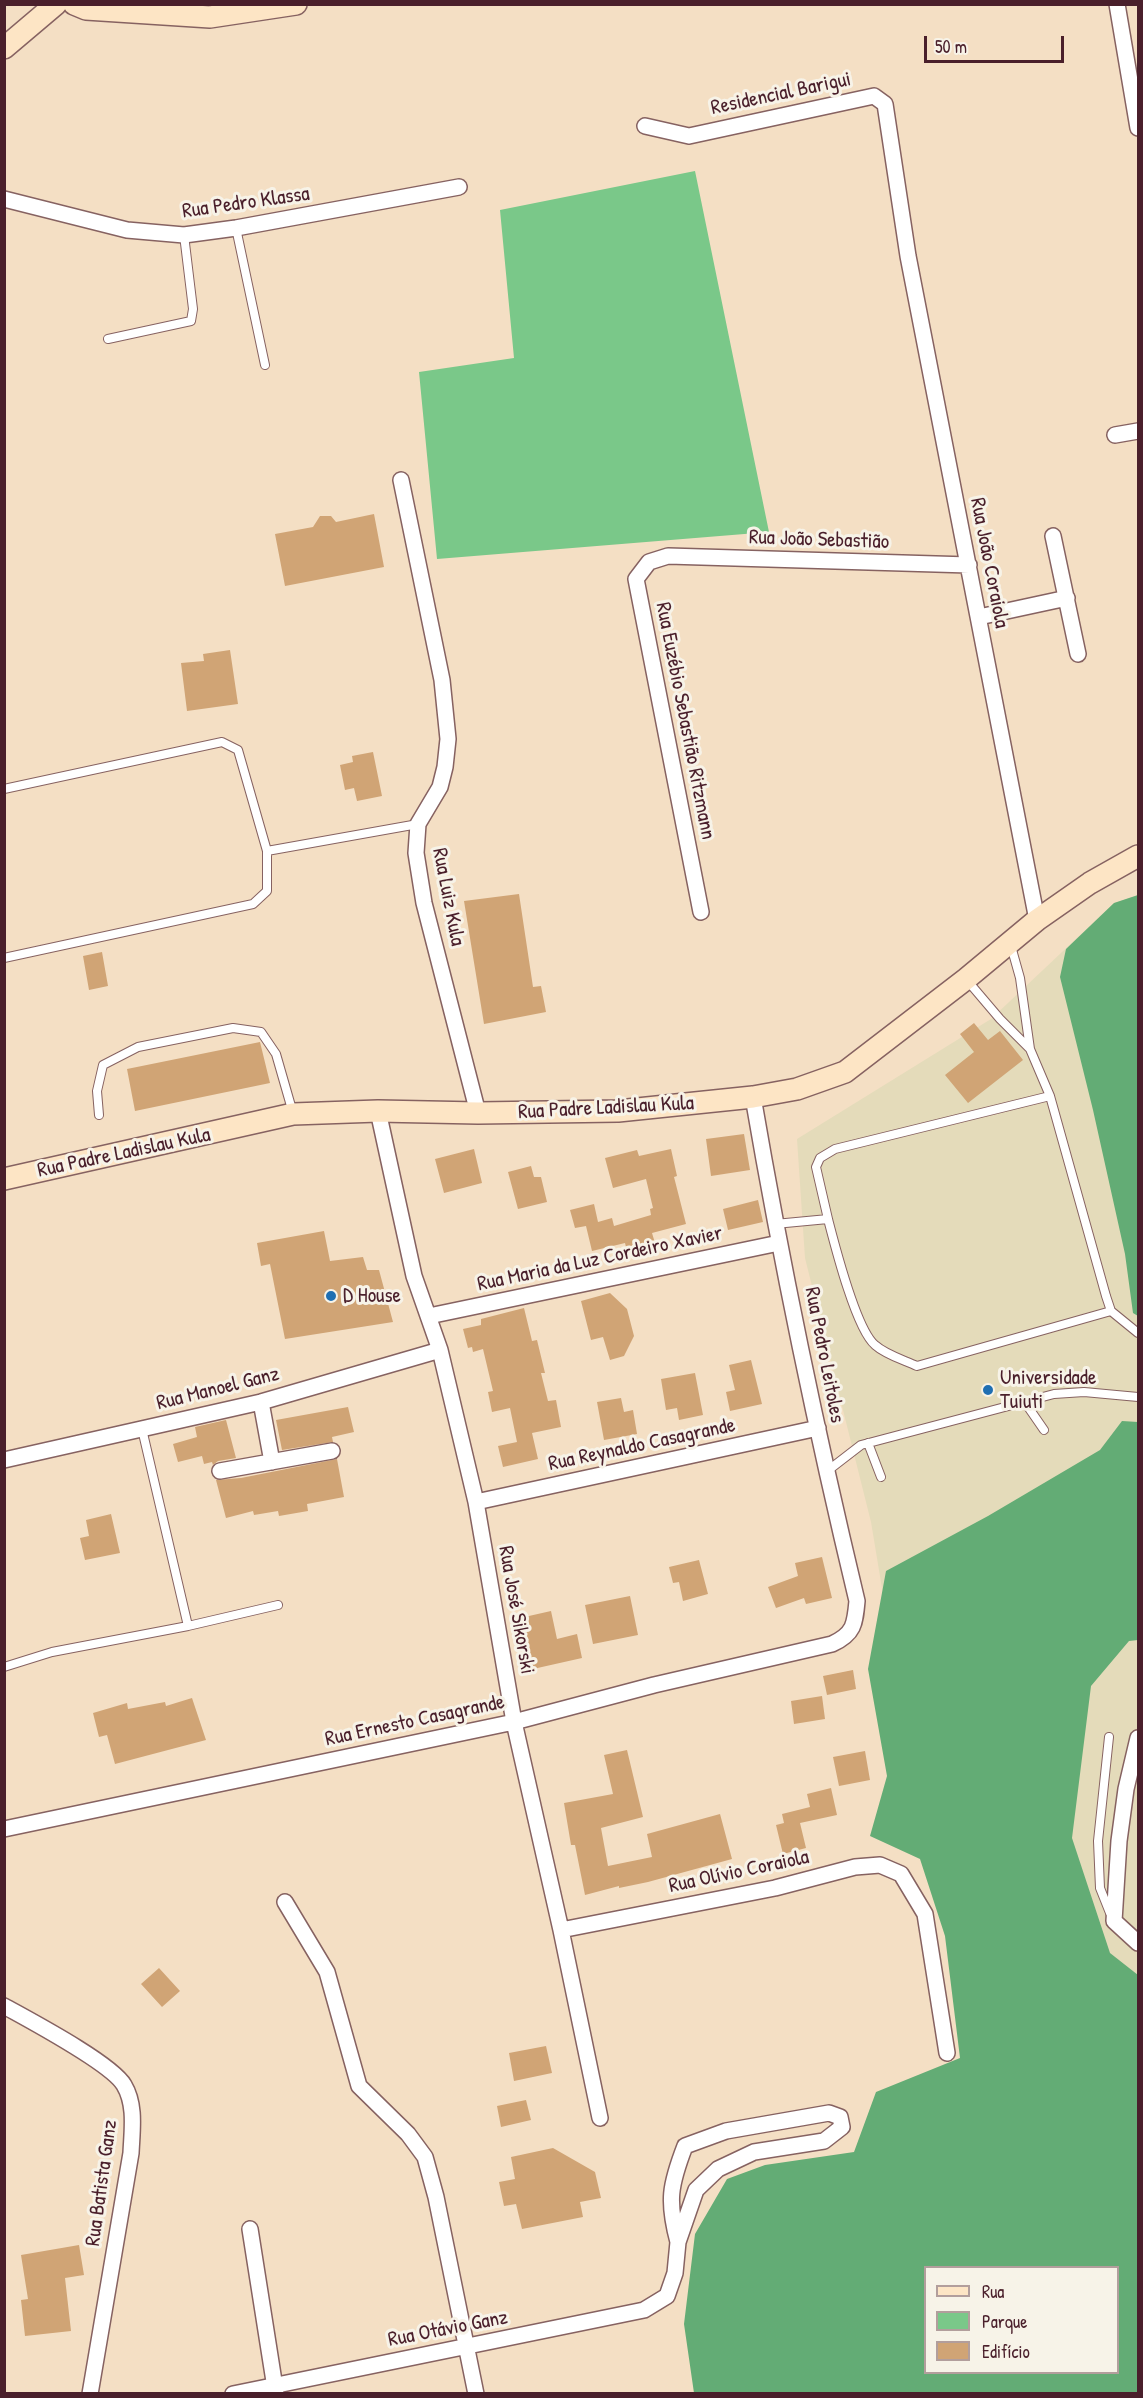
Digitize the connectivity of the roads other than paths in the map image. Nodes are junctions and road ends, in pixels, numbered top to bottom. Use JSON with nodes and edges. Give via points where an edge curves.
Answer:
{"nodes":[{"id":1,"x":56,"y":4,"type":"edge"},
{"id":2,"x":74,"y":4,"type":"edge"},
{"id":3,"x":296,"y":4,"type":"edge"},
{"id":4,"x":1117,"y":4,"type":"edge"},
{"id":5,"x":4,"y":48,"type":"edge"},
{"id":6,"x":645,"y":126,"type":"dead end"},
{"id":7,"x":1138,"y":128,"type":"edge"},
{"id":8,"x":459,"y":187,"type":"dead end"},
{"id":9,"x":4,"y":199,"type":"edge"},
{"id":10,"x":902,"y":214,"type":"joint"},
{"id":11,"x":236,"y":228,"type":"junction"},
{"id":12,"x":184,"y":235,"type":"junction"},
{"id":13,"x":108,"y":339,"type":"dead end"},
{"id":14,"x":266,"y":365,"type":"dead end"},
{"id":15,"x":1138,"y":431,"type":"edge"},
{"id":16,"x":1115,"y":435,"type":"dead end"},
{"id":17,"x":401,"y":480,"type":"dead end"},
{"id":18,"x":1053,"y":536,"type":"dead end"},
{"id":19,"x":668,"y":556,"type":"joint"},
{"id":20,"x":969,"y":566,"type":"junction"},
{"id":21,"x":1067,"y":598,"type":"junction"},
{"id":22,"x":979,"y":617,"type":"junction"},
{"id":23,"x":1078,"y":654,"type":"dead end"},
{"id":24,"x":4,"y":789,"type":"edge"},
{"id":25,"x":418,"y":824,"type":"junction"},
{"id":26,"x":267,"y":851,"type":"junction"},
{"id":27,"x":1138,"y":856,"type":"edge"},
{"id":28,"x":701,"y":912,"type":"dead end"},
{"id":29,"x":1037,"y":920,"type":"junction"},
{"id":30,"x":1010,"y":943,"type":"junction"},
{"id":31,"x":4,"y":958,"type":"edge"},
{"id":32,"x":966,"y":979,"type":"junction"},
{"id":33,"x":1030,"y":1049,"type":"junction"},
{"id":34,"x":1050,"y":1096,"type":"junction"},
{"id":35,"x":753,"y":1097,"type":"junction"},
{"id":36,"x":378,"y":1111,"type":"junction"},
{"id":37,"x":478,"y":1113,"type":"junction"},
{"id":38,"x":293,"y":1114,"type":"junction"},
{"id":39,"x":99,"y":1115,"type":"dead end"},
{"id":40,"x":4,"y":1179,"type":"edge"},
{"id":41,"x":828,"y":1219,"type":"junction"},
{"id":42,"x":775,"y":1224,"type":"junction"},
{"id":43,"x":779,"y":1243,"type":"junction"},
{"id":44,"x":1111,"y":1311,"type":"junction"},
{"id":45,"x":429,"y":1316,"type":"junction"},
{"id":46,"x":1138,"y":1333,"type":"edge"},
{"id":47,"x":440,"y":1350,"type":"junction"},
{"id":48,"x":1138,"y":1396,"type":"edge"},
{"id":49,"x":1024,"y":1401,"type":"junction"},
{"id":50,"x":261,"y":1402,"type":"junction"},
{"id":51,"x":818,"y":1428,"type":"junction"},
{"id":52,"x":142,"y":1429,"type":"junction"},
{"id":53,"x":1044,"y":1430,"type":"dead end"},
{"id":54,"x":868,"y":1443,"type":"junction"},
{"id":55,"x":332,"y":1451,"type":"dead end"},
{"id":56,"x":4,"y":1460,"type":"edge"},
{"id":57,"x":272,"y":1462,"type":"junction"},
{"id":58,"x":220,"y":1471,"type":"dead end"},
{"id":59,"x":826,"y":1472,"type":"junction"},
{"id":60,"x":881,"y":1477,"type":"dead end"},
{"id":61,"x":476,"y":1502,"type":"junction"},
{"id":62,"x":278,"y":1605,"type":"dead end"},
{"id":63,"x":856,"y":1620,"type":"joint"},
{"id":64,"x":188,"y":1626,"type":"junction"},
{"id":65,"x":4,"y":1667,"type":"edge"},
{"id":66,"x":514,"y":1722,"type":"junction"},
{"id":67,"x":1109,"y":1737,"type":"dead end"},
{"id":68,"x":1138,"y":1738,"type":"edge"},
{"id":69,"x":4,"y":1829,"type":"edge"},
{"id":70,"x":285,"y":1902,"type":"dead end"},
{"id":71,"x":1114,"y":1922,"type":"junction"},
{"id":72,"x":561,"y":1930,"type":"junction"},
{"id":73,"x":1138,"y":1943,"type":"edge"},
{"id":74,"x":4,"y":2006,"type":"edge"},
{"id":75,"x":947,"y":2053,"type":"dead end"},
{"id":76,"x":600,"y":2118,"type":"dead end"},
{"id":77,"x":250,"y":2229,"type":"dead end"},
{"id":78,"x":678,"y":2242,"type":"junction"},
{"id":79,"x":466,"y":2347,"type":"junction"},
{"id":80,"x":275,"y":2389,"type":"edge"},
{"id":81,"x":90,"y":2394,"type":"edge"},
{"id":82,"x":233,"y":2394,"type":"edge"},
{"id":83,"x":476,"y":2394,"type":"edge"}],
"edges":[{"from":1,"to":5,"type":"street"},
{"from":2,"to":3,"type":"street","via":[[86,9],[210,17]]},
{"from":4,"to":7,"type":"street"},
{"from":6,"to":10,"type":"street","name":"Residencial Barigui","via":[[689,136],[874,96],[885,104]]},
{"from":8,"to":11,"type":"street","name":"Rua Pedro Klassa"},
{"from":9,"to":12,"type":"street","name":"Rua Pedro Klassa","via":[[127,230]]},
{"from":10,"to":20,"type":"street","name":"Rua João Coraiola"},
{"from":11,"to":12,"type":"street","name":"Rua Pedro Klassa"},
{"from":11,"to":14,"type":"lane"},
{"from":12,"to":13,"type":"lane","via":[[191,321]]},
{"from":15,"to":16,"type":"street"},
{"from":17,"to":25,"type":"street","name":"Rua Luiz Kula","via":[[442,680],[448,739],[440,787]]},
{"from":18,"to":21,"type":"street"},
{"from":19,"to":20,"type":"street","name":"Rua João Sebastião"},
{"from":19,"to":28,"type":"street","name":"Rua Euzébio Sebastião Ritzmann","via":[[648,562],[636,579]]},
{"from":20,"to":22,"type":"street","name":"Rua João Coraiola"},
{"from":21,"to":22,"type":"street"},
{"from":21,"to":23,"type":"street"},
{"from":22,"to":29,"type":"street","name":"Rua João Coraiola"},
{"from":24,"to":26,"type":"lane","via":[[222,742],[238,750]]},
{"from":25,"to":26,"type":"lane"},
{"from":25,"to":37,"type":"street","name":"Rua Luiz Kula","via":[[416,853],[424,903]]},
{"from":26,"to":31,"type":"lane","via":[[267,891],[253,904]]},
{"from":27,"to":29,"type":"street","name":"Rua Padre Ladislau Kula"},
{"from":29,"to":30,"type":"street","name":"Rua Padre Ladislau Kula"},
{"from":30,"to":32,"type":"street","name":"Rua Padre Ladislau Kula"},
{"from":30,"to":33,"type":"lane","via":[[1020,978]]},
{"from":32,"to":33,"type":"lane"},
{"from":32,"to":35,"type":"street","name":"Rua Padre Ladislau Kula","via":[[845,1072],[797,1089]]},
{"from":33,"to":34,"type":"lane"},
{"from":34,"to":41,"type":"lane","via":[[835,1149],[820,1158],[816,1167]]},
{"from":34,"to":44,"type":"lane"},
{"from":35,"to":37,"type":"street","name":"Rua Padre Ladislau Kula","via":[[618,1112]]},
{"from":35,"to":42,"type":"street","name":"Rua Pedro Leitoles"},
{"from":36,"to":37,"type":"street","name":"Rua Padre Ladislau Kula"},
{"from":36,"to":38,"type":"street","name":"Rua Padre Ladislau Kula"},
{"from":36,"to":45,"type":"street","name":"Rua José Sikorski","via":[[414,1276]]},
{"from":38,"to":39,"type":"lane","via":[[276,1054],[261,1032],[233,1028],[138,1047],[103,1065],[97,1091]]},
{"from":38,"to":40,"type":"street","name":"Rua Padre Ladislau Kula"},
{"from":41,"to":42,"type":"lane"},
{"from":41,"to":44,"type":"lane","via":[[857,1316],[867,1336],[876,1347],[917,1366]]},
{"from":42,"to":43,"type":"street","name":"Rua Pedro Leitoles"},
{"from":43,"to":45,"type":"street","name":"Rua Maria da Luz Cordeiro Xavier"},
{"from":43,"to":51,"type":"street","name":"Rua Pedro Leitoles"},
{"from":44,"to":46,"type":"lane"},
{"from":45,"to":47,"type":"street","name":"Rua José Sikorski"},
{"from":47,"to":50,"type":"street","name":"Rua Manoel Ganz"},
{"from":47,"to":61,"type":"street","name":"Rua José Sikorski"},
{"from":48,"to":49,"type":"lane","via":[[1084,1392]]},
{"from":49,"to":53,"type":"lane"},
{"from":49,"to":54,"type":"lane"},
{"from":50,"to":52,"type":"street","name":"Rua Manoel Ganz"},
{"from":50,"to":57,"type":"street"},
{"from":51,"to":59,"type":"street","name":"Rua Pedro Leitoles"},
{"from":51,"to":61,"type":"street","name":"Rua Reynaldo Casagrande"},
{"from":52,"to":56,"type":"street","name":"Rua Manoel Ganz"},
{"from":52,"to":64,"type":"lane"},
{"from":54,"to":59,"type":"lane"},
{"from":54,"to":60,"type":"lane"},
{"from":55,"to":57,"type":"street"},
{"from":57,"to":58,"type":"street"},
{"from":59,"to":63,"type":"street","name":"Rua Pedro Leitoles","via":[[857,1601]]},
{"from":61,"to":66,"type":"street","name":"Rua José Sikorski"},
{"from":62,"to":64,"type":"lane"},
{"from":63,"to":66,"type":"street","name":"Rua Ernesto Casagrande","via":[[847,1637],[832,1644]]},
{"from":64,"to":65,"type":"lane","via":[[52,1652]]},
{"from":66,"to":69,"type":"street","name":"Rua Ernesto Casagrande"},
{"from":66,"to":72,"type":"street","name":"Rua José Sikorski"},
{"from":67,"to":71,"type":"lane","via":[[1098,1841],[1100,1888]]},
{"from":68,"to":71,"type":"street","via":[[1120,1831]]},
{"from":70,"to":79,"type":"street","via":[[327,1972],[359,2086],[408,2134],[425,2157]]},
{"from":71,"to":73,"type":"street"},
{"from":72,"to":75,"type":"street","name":"Rua Olívio Coraiola","via":[[775,1888],[855,1867],[880,1865],[901,1874],[925,1914]]},
{"from":72,"to":76,"type":"street","name":"Rua José Sikorski"},
{"from":74,"to":81,"type":"street","name":"Rua Batista Ganz","via":[[100,2063],[123,2084],[133,2114],[131,2152]]},
{"from":77,"to":80,"type":"street"},
{"from":78,"to":78,"type":"street","via":[[696,2190],[718,2169],[754,2152],[824,2141],[842,2127],[840,2117],[829,2112],[747,2127],[685,2146],[672,2179],[670,2212]]},
{"from":78,"to":79,"type":"street","name":"Rua Otávio Ganz","via":[[675,2273],[667,2296],[644,2310]]},
{"from":79,"to":80,"type":"street","name":"Rua Otávio Ganz"},
{"from":79,"to":83,"type":"street"},
{"from":80,"to":82,"type":"street","name":"Rua Otávio Ganz"}]}
